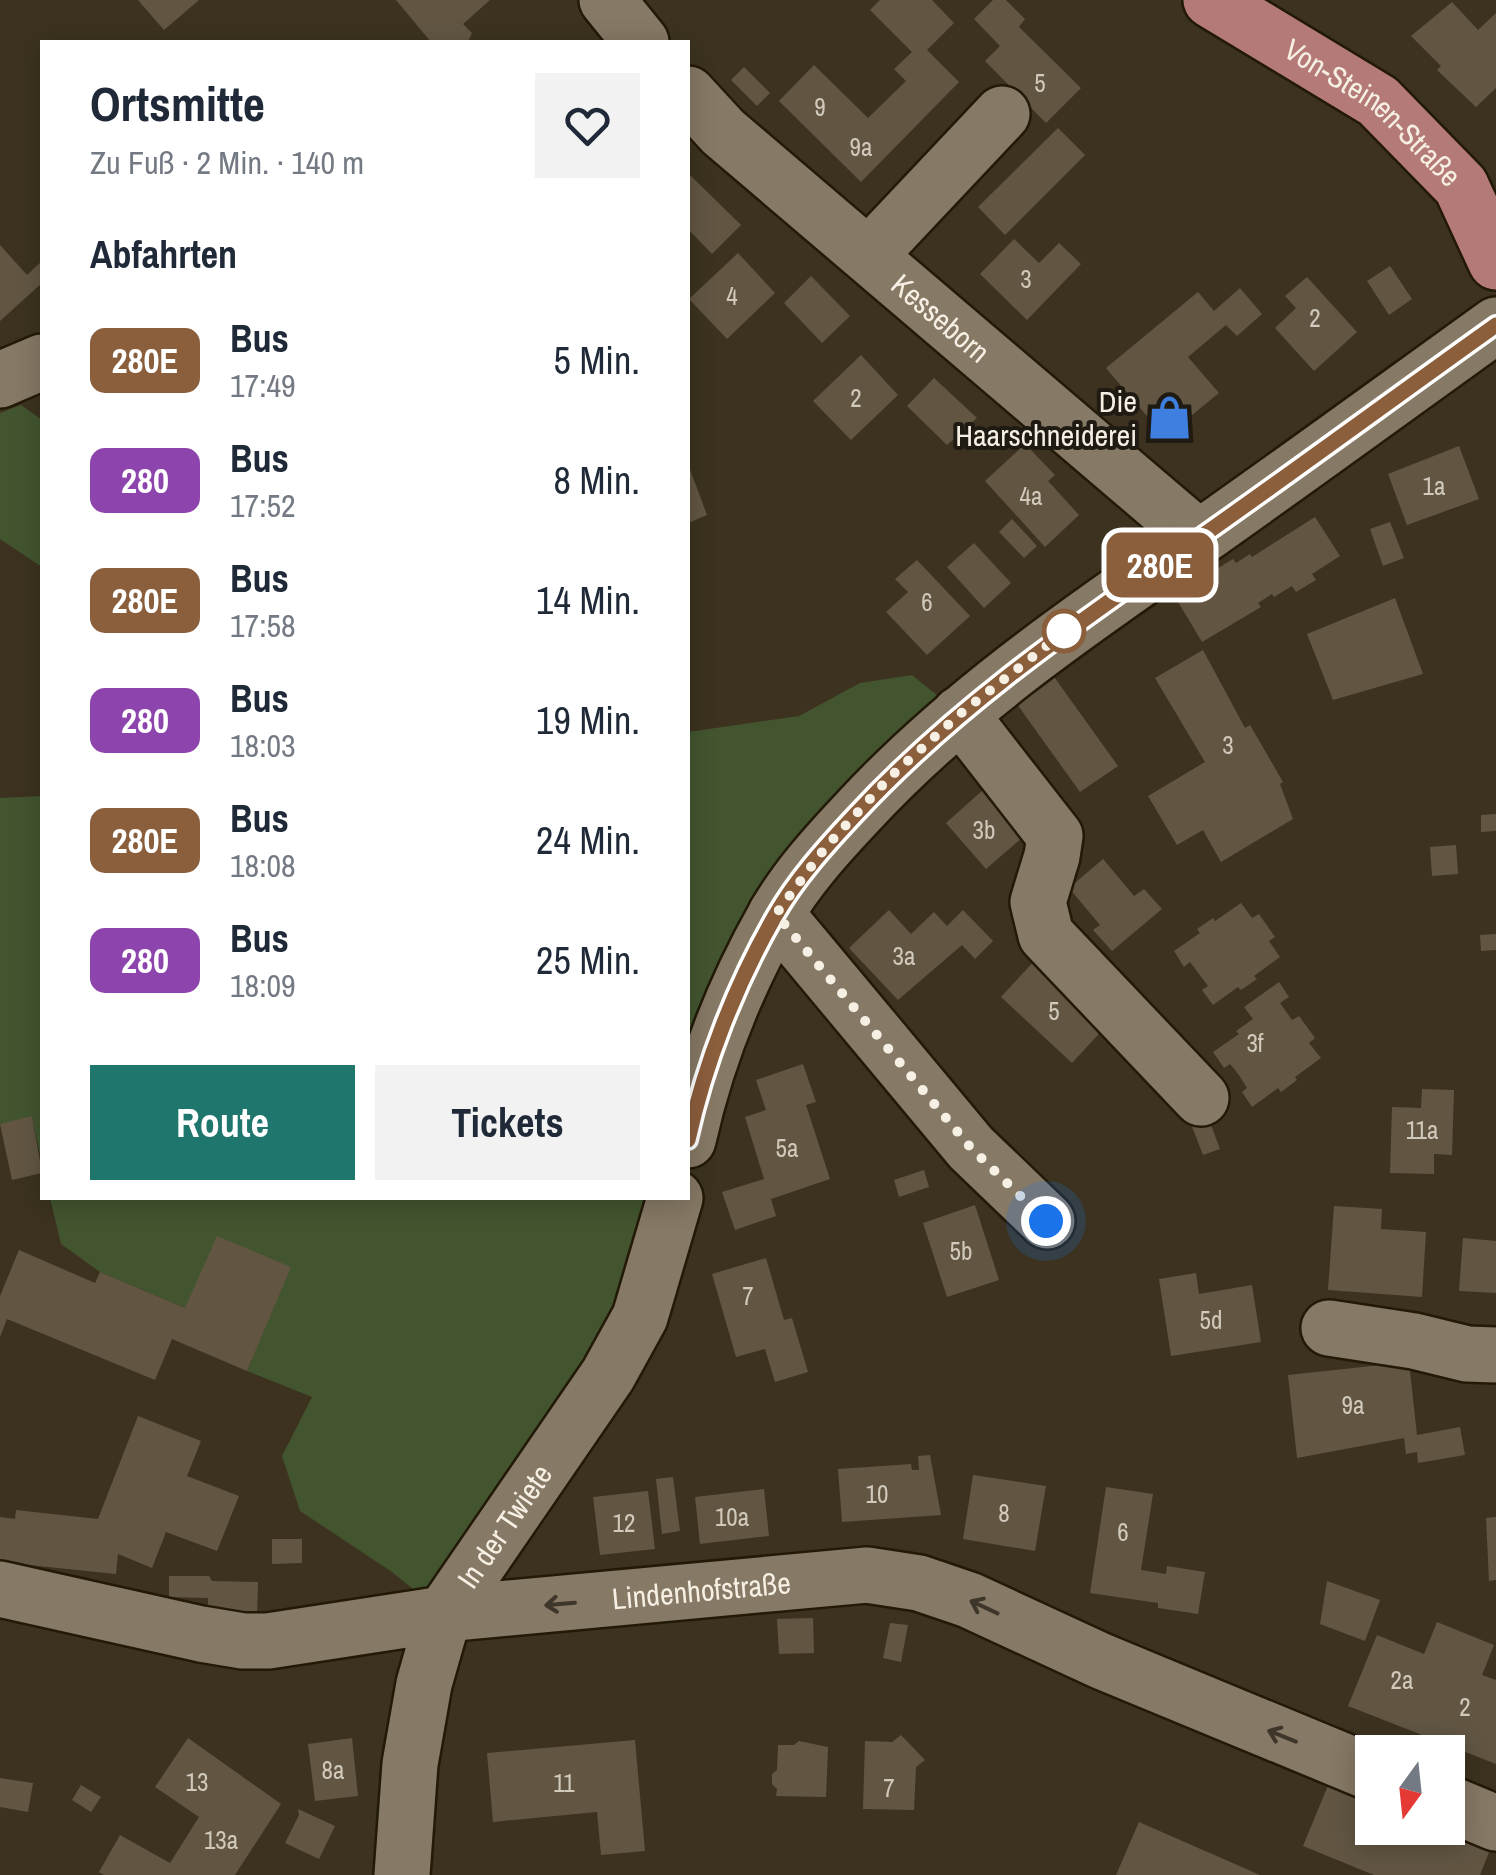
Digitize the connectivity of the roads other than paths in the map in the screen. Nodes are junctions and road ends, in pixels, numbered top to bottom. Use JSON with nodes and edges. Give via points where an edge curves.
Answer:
{"nodes":[{"id":1,"x":607,"y":0,"type":"edge"},
{"id":2,"x":1211,"y":0,"type":"edge"},
{"id":3,"x":640,"y":40,"type":"edge"},
{"id":4,"x":690,"y":96,"type":"edge"},
{"id":5,"x":1002,"y":114,"type":"dead end"},
{"id":6,"x":870,"y":254,"type":"junction"},
{"id":7,"x":1496,"y":262,"type":"edge"},
{"id":8,"x":1496,"y":325,"type":"edge"},
{"id":9,"x":40,"y":363,"type":"edge"},
{"id":10,"x":0,"y":380,"type":"edge"},
{"id":11,"x":1199,"y":538,"type":"junction"},
{"id":12,"x":960,"y":714,"type":"junction"},
{"id":13,"x":776,"y":914,"type":"junction"},
{"id":14,"x":1201,"y":1098,"type":"dead end"},
{"id":15,"x":690,"y":1131,"type":"edge"},
{"id":16,"x":673,"y":1200,"type":"edge"},
{"id":17,"x":1046,"y":1221,"type":"dead end"},
{"id":18,"x":1329,"y":1328,"type":"dead end"},
{"id":19,"x":1496,"y":1355,"type":"edge"},
{"id":20,"x":0,"y":1589,"type":"edge"},
{"id":21,"x":444,"y":1614,"type":"junction"},
{"id":22,"x":1355,"y":1766,"type":"edge"},
{"id":23,"x":1465,"y":1811,"type":"edge"},
{"id":24,"x":1496,"y":1824,"type":"edge"},
{"id":25,"x":402,"y":1875,"type":"edge"}],
"edges":[{"from":1,"to":3,"type":"street"},
{"from":2,"to":7,"type":"main road","name":"Von-Steinen-Straße","via":[[1378,100],[1461,186]]},
{"from":4,"to":6,"type":"street","name":"Kesseborn"},
{"from":5,"to":6,"type":"street"},
{"from":6,"to":11,"type":"street","name":"Kesseborn"},
{"from":8,"to":11,"type":"street"},
{"from":9,"to":10,"type":"street"},
{"from":11,"to":12,"type":"street","via":[[1060,634]]},
{"from":12,"to":13,"type":"street","via":[[889,778]]},
{"from":12,"to":14,"type":"street","via":[[1055,836],[1038,902],[1046,935]]},
{"from":13,"to":15,"type":"street","via":[[729,1011]]},
{"from":13,"to":17,"type":"street","via":[[971,1148]]},
{"from":16,"to":21,"type":"street","name":"In der Twiete","via":[[640,1317],[608,1375]]},
{"from":18,"to":19,"type":"street"},
{"from":20,"to":21,"type":"street","name":"Lindenhofstraße","via":[[243,1641]]},
{"from":22,"to":21,"type":"street","name":"Lindenhofstraße","one_way":true,"via":[[919,1583],[868,1576]]},
{"from":21,"to":25,"type":"street","name":"In der Twiete","via":[[410,1764]]},
{"from":23,"to":24,"type":"street"}]}
